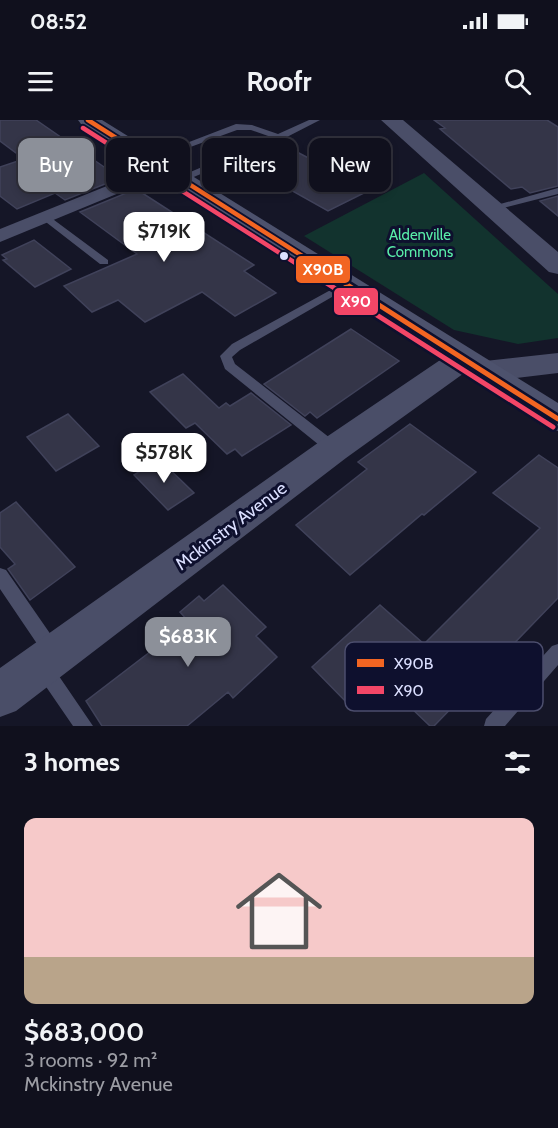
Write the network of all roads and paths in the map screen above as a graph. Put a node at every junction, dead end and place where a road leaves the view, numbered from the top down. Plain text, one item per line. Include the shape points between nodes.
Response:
1 (88, 120) edge
2 (316, 120) edge
3 (391, 120) edge
4 (280, 137) junction
5 (116, 138) edge
6 (190, 154) edge
7 (190, 162) edge
8 (190, 185) edge
9 (558, 191) edge
10 (108, 192) edge
11 (491, 208) junction
12 (46, 217) junction
13 (0, 236) edge
14 (104, 262) dead end
15 (558, 266) edge
16 (347, 284) junction
17 (558, 363) edge
18 (472, 365) junction
19 (558, 419) edge
20 (334, 449) junction
21 (0, 575) edge
22 (558, 652) edge
23 (48, 660) junction
24 (543, 669) edge
25 (0, 695) edge
26 (506, 711) edge
27 (84, 726) edge
28 (493, 726) edge

1 - 5 main road
2 - 4 lane
3 - 11 street
4 - 6 lane via 236,127
4 - 7 lane
8 - 16 main road
9 - 11 lane
10 - 12 street
11 - 15 street
12 - 13 street
12 - 14 lane
16 - 18 main road
16 - 20 lane via 226,356 229,366
17 - 18 street
18 - 19 main road
18 - 20 street, Mckinstry Avenue
20 - 23 street, Mckinstry Avenue
21 - 23 lane
22 - 24 lane
23 - 25 street, Mckinstry Avenue
23 - 27 lane
26 - 28 lane

